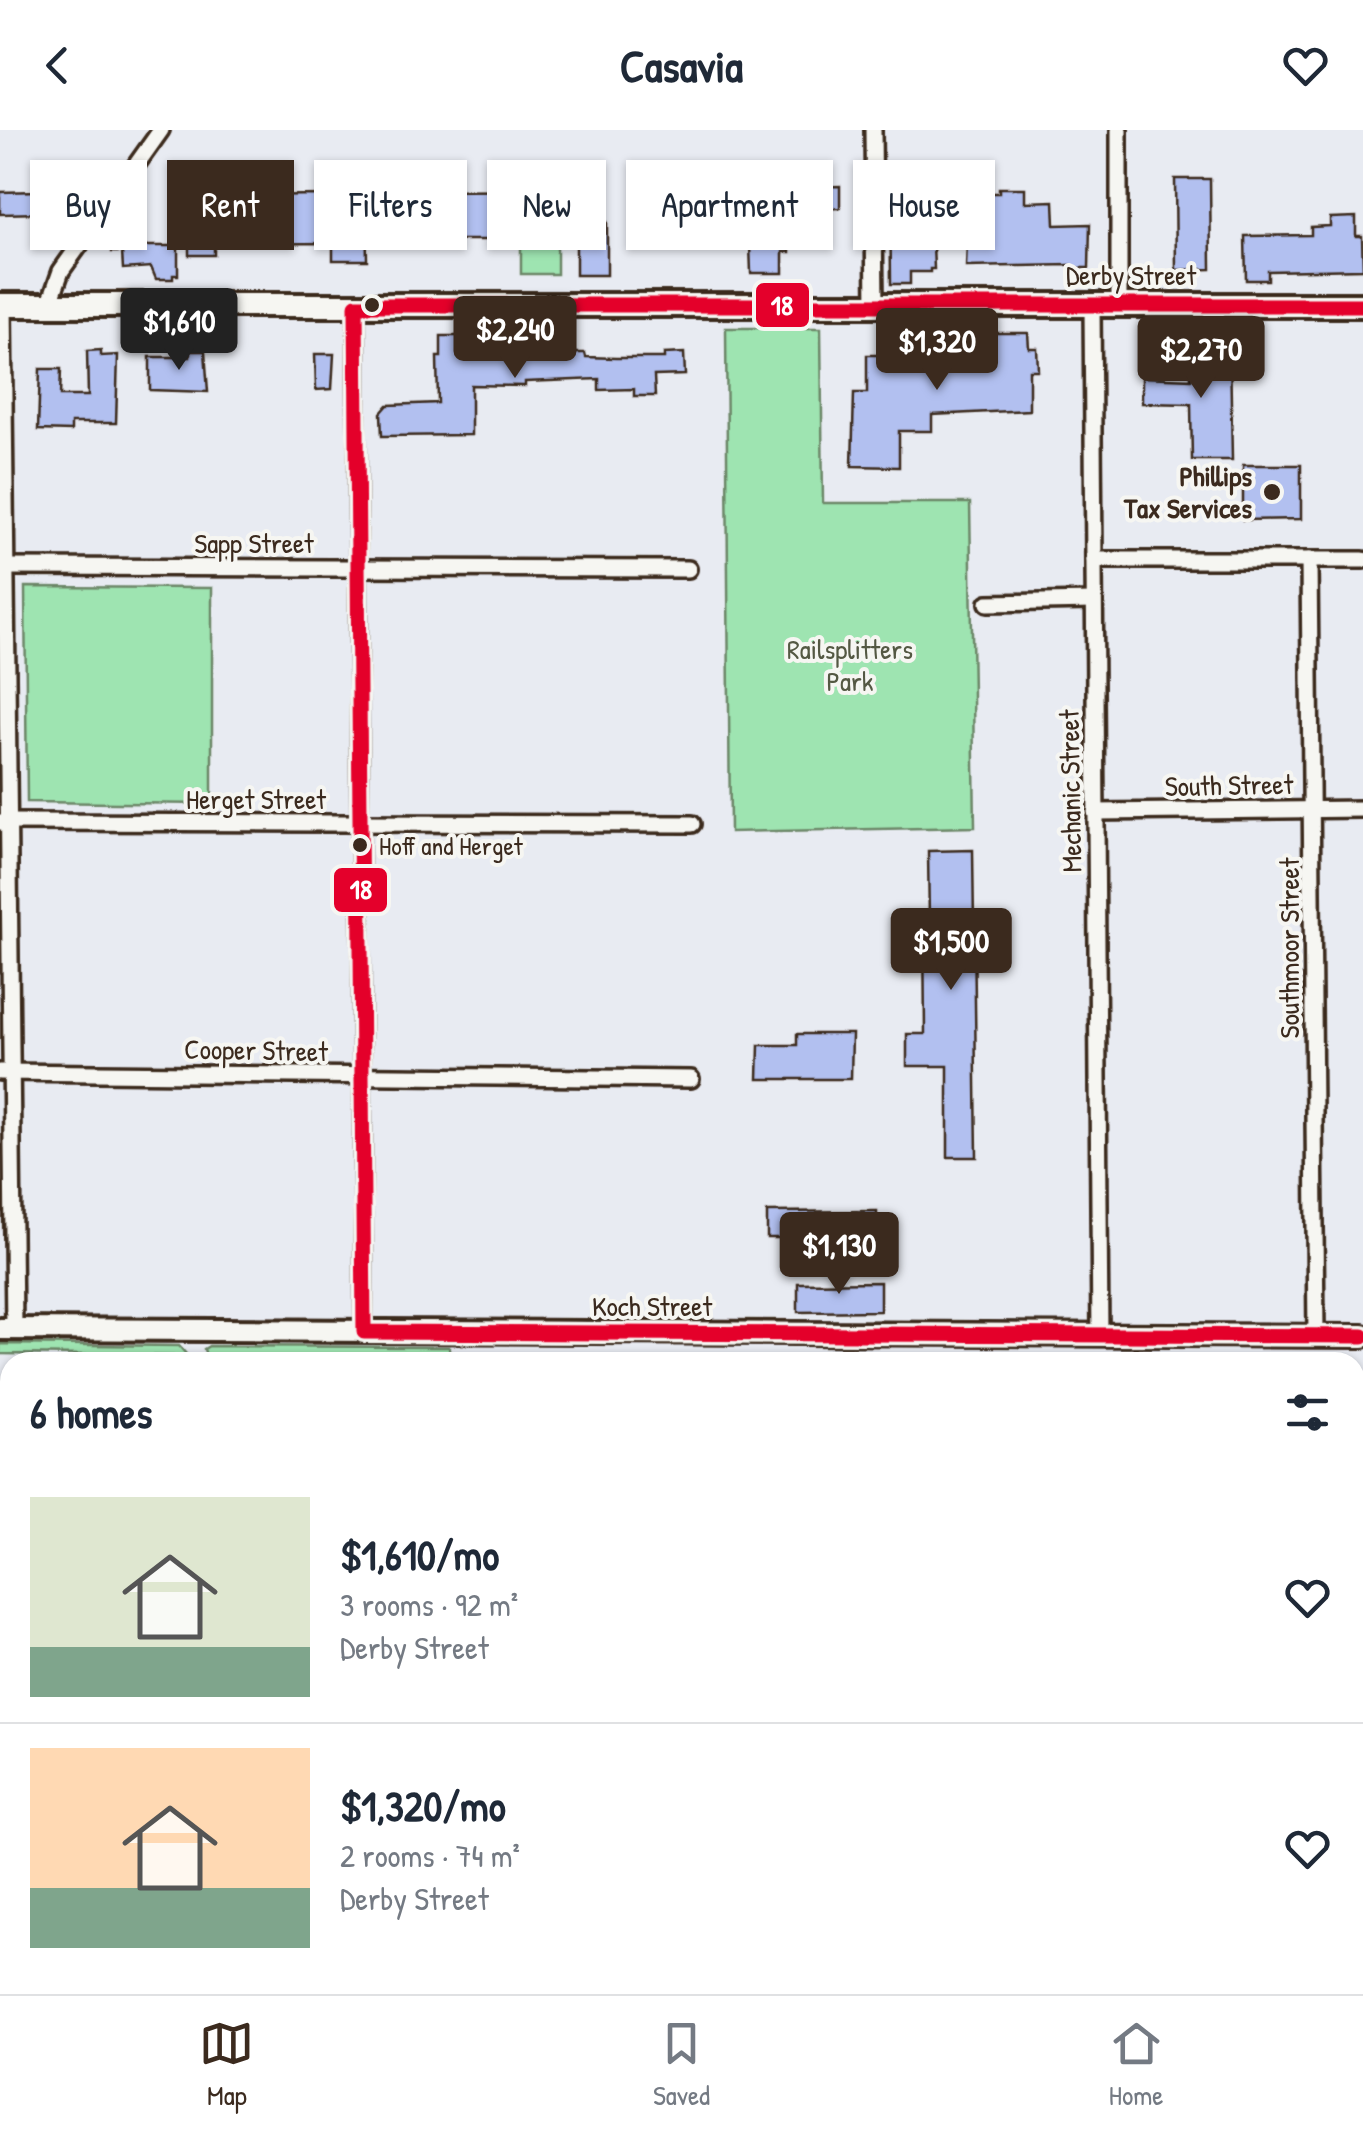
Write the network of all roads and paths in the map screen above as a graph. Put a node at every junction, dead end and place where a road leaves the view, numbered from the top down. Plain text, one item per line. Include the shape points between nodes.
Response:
1 (161, 130) edge
2 (873, 130) edge
3 (1118, 130) edge
4 (1, 305) edge
5 (49, 305) junction
6 (356, 305) junction
7 (875, 305) junction
8 (1092, 305) junction
9 (1119, 305) junction
10 (1363, 305) edge
11 (1094, 560) junction
12 (1309, 560) junction
13 (1363, 560) edge
14 (3, 567) edge
15 (359, 568) junction
16 (688, 569) dead end
17 (1092, 601) junction
18 (988, 603) dead end
19 (1312, 809) junction
20 (1363, 809) edge
21 (1096, 812) junction
22 (4, 822) edge
23 (692, 824) dead end
24 (362, 825) junction
25 (6, 1072) edge
26 (362, 1077) junction
27 (691, 1079) dead end
28 (7, 1329) edge
29 (364, 1332) junction
30 (1100, 1336) junction
31 (1316, 1336) junction
32 (1363, 1336) edge

1 - 5 street via 60,271
2 - 7 street
3 - 9 street
4 - 5 main road, Derby Street
4 - 14 street
5 - 6 main road, Derby Street
6 - 7 main road, Derby Street
6 - 15 street
7 - 8 main road, Derby Street
8 - 9 main road, Derby Street
8 - 11 street, Mechanic Street
9 - 10 main road, Derby Street
11 - 12 street
11 - 17 street, Mechanic Street
12 - 13 street
12 - 19 street, Southmoor Street
14 - 15 street, Sapp Street
14 - 22 street
15 - 16 street, Sapp Street
15 - 24 street
17 - 18 street
17 - 21 street, Mechanic Street
19 - 20 street, South Street
19 - 21 street, South Street
19 - 31 street, Southmoor Street
21 - 30 street, Mechanic Street
22 - 24 street, Herget Street
22 - 25 street
23 - 24 street, Herget Street
24 - 26 street
25 - 26 street, Cooper Street
25 - 28 street
26 - 27 street, Cooper Street
26 - 29 street
28 - 29 street, Koch Street
29 - 30 street, Koch Street
30 - 31 street, Koch Street
31 - 32 street, Koch Street

